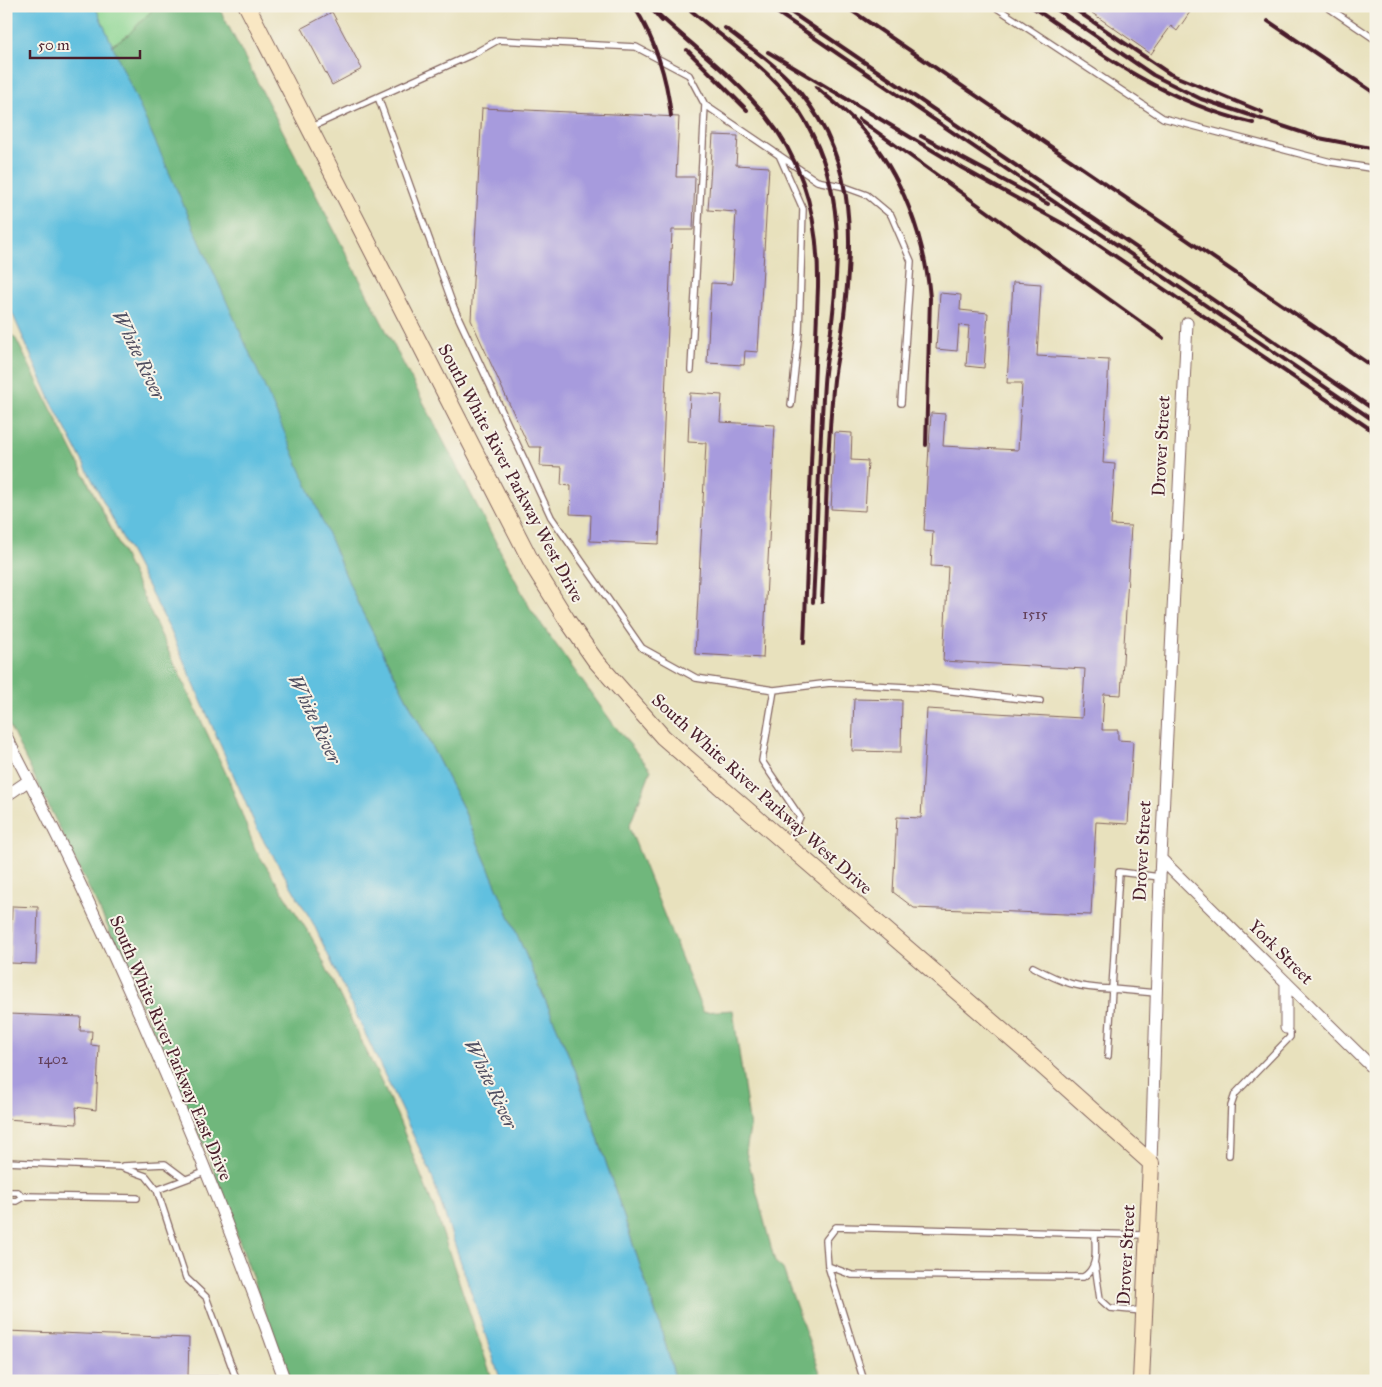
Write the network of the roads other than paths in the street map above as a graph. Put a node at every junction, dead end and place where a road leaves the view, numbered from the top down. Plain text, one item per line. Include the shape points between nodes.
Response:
1 (247, 6) edge
2 (994, 6) edge
3 (1326, 6) edge
4 (1376, 40) edge
5 (378, 97) junction
6 (705, 105) junction
7 (309, 128) junction
8 (778, 154) junction
9 (1376, 169) edge
10 (1187, 323) dead end
11 (691, 370) dead end
12 (901, 403) dead end
13 (791, 405) dead end
14 (774, 690) junction
15 (1040, 701) dead end
16 (6, 736) edge
17 (28, 781) junction
18 (6, 796) edge
19 (787, 845) junction
20 (1161, 859) junction
21 (1160, 877) junction
22 (1033, 967) dead end
23 (1286, 982) junction
24 (1112, 989) junction
25 (1156, 993) junction
26 (1286, 1028) joint
27 (1108, 1056) dead end
28 (1376, 1070) edge
29 (1229, 1155) dead end
30 (6, 1162) edge
31 (1151, 1163) junction
32 (121, 1167) junction
33 (206, 1172) junction
34 (185, 1179) junction
35 (157, 1190) junction
36 (6, 1192) edge
37 (22, 1196) junction
38 (137, 1198) dead end
39 (6, 1200) edge
40 (1095, 1234) junction
41 (1148, 1235) junction
42 (1095, 1262) junction
43 (828, 1266) junction
44 (1144, 1311) junction
45 (237, 1381) edge
46 (285, 1381) edge
47 (864, 1381) edge
48 (1141, 1381) edge

1 - 7 street, South White River Parkway West Drive
2 - 9 lane via 1163,118 1331,162
3 - 4 lane
5 - 6 lane via 498,40 636,47 689,75
5 - 7 lane
5 - 14 lane via 454,308 551,517 642,648 696,678
6 - 8 lane
6 - 11 lane
7 - 19 street, South White River Parkway West Drive via 534,567 567,620 616,686 654,727
8 - 12 lane via 817,181 867,195 891,215 911,261
8 - 13 lane via 803,209 799,332
10 - 20 street, Drover Street
14 - 15 lane via 830,683 926,688
14 - 19 lane via 762,761 800,817
16 - 17 street, South White River Parkway East Drive
17 - 18 street
17 - 33 street, South White River Parkway East Drive via 74,870
19 - 31 street, South White River Parkway West Drive
20 - 21 street, Drover Street
20 - 23 street, York Street
21 - 24 lane via 1119,872
21 - 25 street, Drover Street
22 - 24 lane via 1059,981 1083,988
23 - 26 street
23 - 28 street, York Street
24 - 25 lane
24 - 27 lane
25 - 31 street, Drover Street
26 - 29 lane via 1290,1037 1235,1094 1231,1106
30 - 32 lane
31 - 41 street, Drover Street
32 - 34 lane via 165,1164
32 - 35 lane via 146,1176
33 - 34 lane
33 - 46 street, South White River Parkway East Drive
34 - 35 lane
35 - 45 lane via 186,1278 206,1298
36 - 37 lane via 18,1192
37 - 38 lane
37 - 39 lane via 16,1201
40 - 41 lane
40 - 42 lane
40 - 43 lane via 836,1227 826,1240
41 - 44 street, Drover Street
42 - 43 lane via 1091,1272 1084,1277 852,1275
42 - 44 lane via 1100,1299 1110,1308
43 - 47 lane
44 - 48 street, Drover Street

